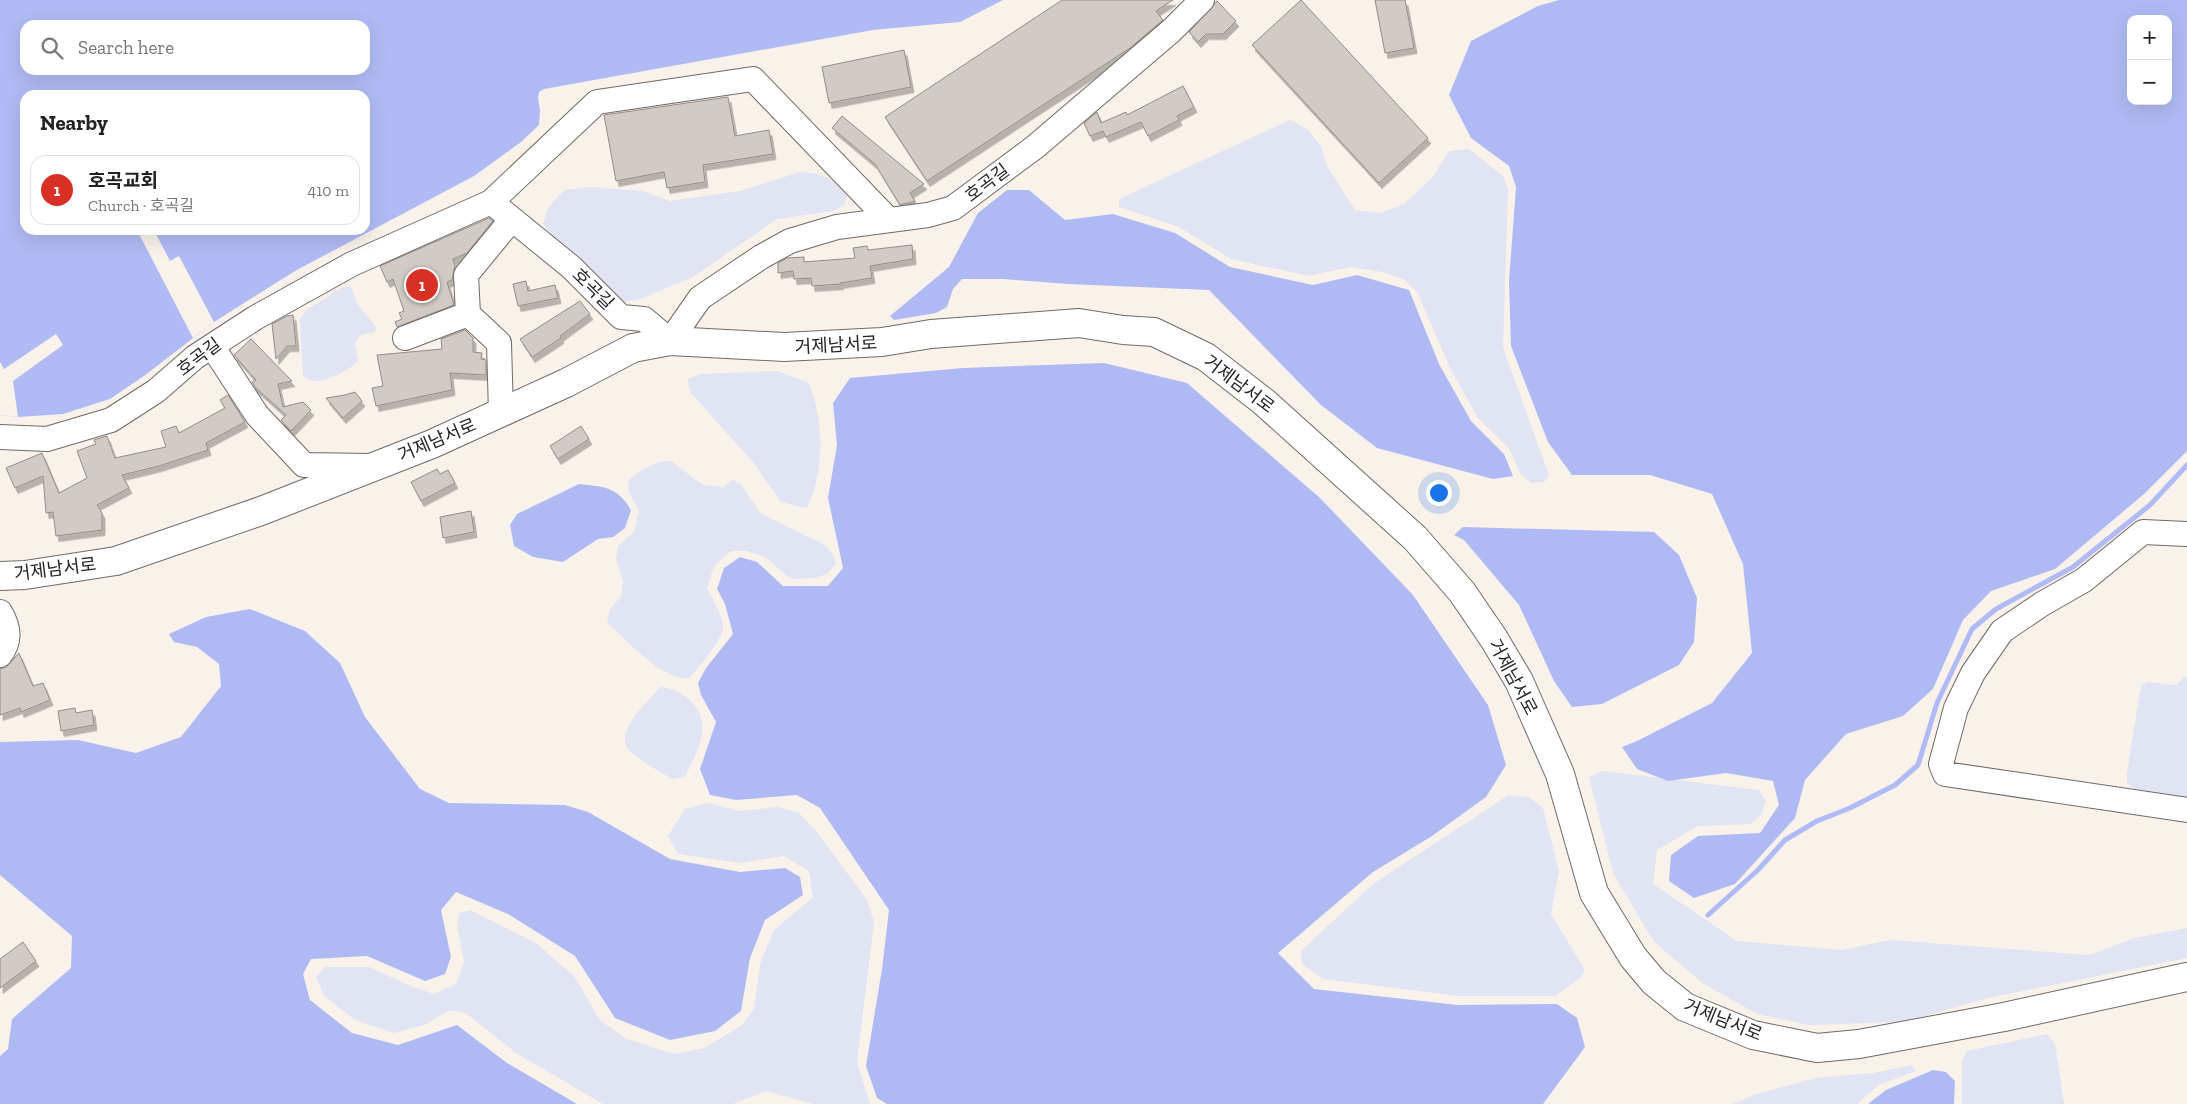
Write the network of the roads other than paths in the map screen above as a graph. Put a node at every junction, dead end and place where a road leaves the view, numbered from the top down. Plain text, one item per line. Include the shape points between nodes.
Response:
1 (1202, 0) edge
2 (490, 202) junction
3 (512, 219) junction
4 (888, 219) junction
5 (468, 314) junction
6 (405, 338) dead end
7 (670, 341) junction
8 (212, 346) junction
9 (501, 412) junction
10 (0, 437) edge
11 (375, 466) junction
12 (2187, 534) edge
13 (0, 576) edge
14 (0, 612) edge
15 (0, 655) edge
16 (2187, 810) edge
17 (2187, 977) edge

1 - 4 street, 호곡길 via 1035,147 953,208 928,215
2 - 3 street, 호곡길
2 - 4 street via 597,102 753,79
2 - 8 street, 호곡길 via 352,264
3 - 5 street via 466,275
3 - 7 street, 호곡길 via 571,267 621,317 644,319
4 - 7 street, 호곡길 via 837,227 790,241 761,257 700,298
5 - 6 street
5 - 9 street via 499,343
7 - 9 main road, 거제남서로 via 633,348
7 - 17 main road, 거제남서로 via 793,347 1078,323 1154,332 1206,357 1314,445 1415,538 1462,592 1519,681 1560,774 1594,893 1633,957 1654,982 1685,1007 1717,1021 1786,1043 1817,1048 1850,1045 2004,1017
8 - 10 street, 호곡길 via 156,391 111,420 47,440
8 - 11 street via 257,415 304,465
9 - 11 main road, 거제남서로
11 - 13 main road, 거제남서로 via 261,511 116,562
12 - 16 street via 2143,532 2084,580 2002,631 1973,673 1956,708 1941,764 1945,774
14 - 15 street via 8,629 7,646

